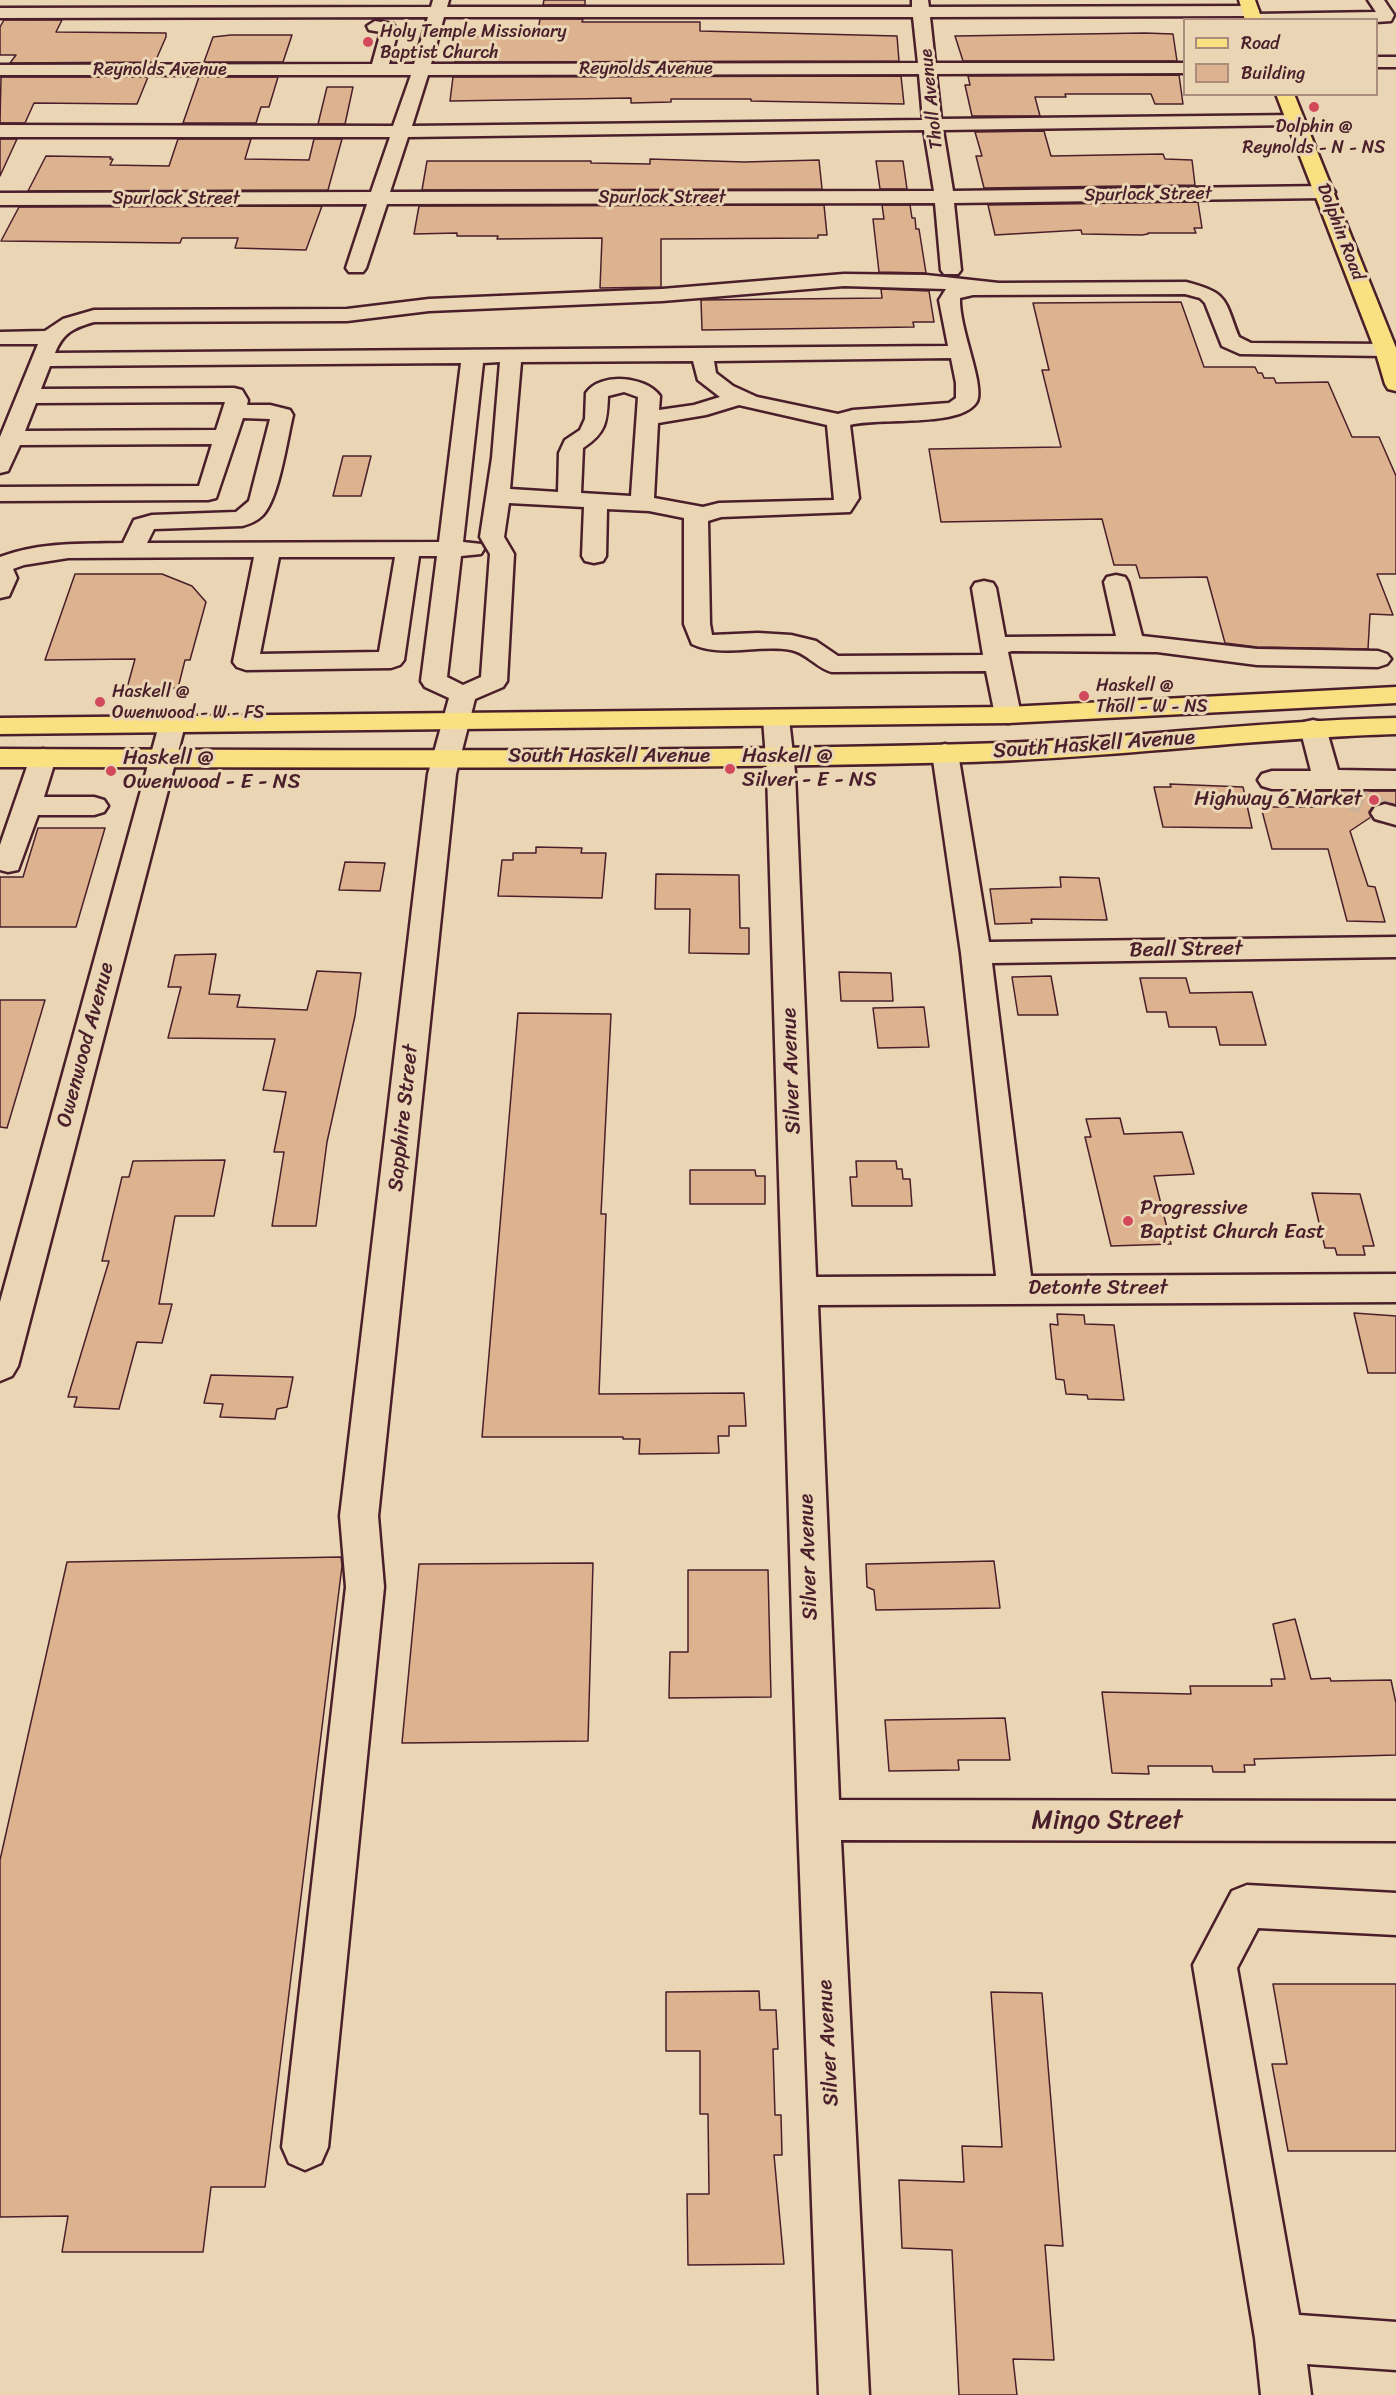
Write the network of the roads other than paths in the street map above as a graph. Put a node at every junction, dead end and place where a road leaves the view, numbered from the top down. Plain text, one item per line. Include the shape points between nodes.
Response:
1 (1376, 0) edge
2 (921, 6) edge
3 (440, 7) edge
4 (1252, 9) edge
5 (0, 13) edge
6 (1386, 18) edge
7 (375, 26) dead end
8 (1378, 62) edge
9 (1396, 62) edge
10 (1183, 68) edge
11 (929, 69) junction
12 (0, 70) edge
13 (379, 70) junction
14 (421, 70) junction
15 (1378, 73) edge
16 (1396, 73) edge
17 (1286, 96) edge
18 (1295, 120) junction
19 (933, 127) junction
20 (0, 131) edge
21 (401, 132) junction
22 (1325, 192) junction
23 (944, 197) junction
24 (0, 199) edge
25 (380, 199) junction
26 (356, 268) dead end
27 (951, 270) dead end
28 (1000, 289) junction
29 (51, 337) junction
30 (0, 338) edge
31 (1386, 350) junction
32 (960, 352) junction
33 (702, 354) junction
34 (473, 356) junction
35 (511, 356) junction
36 (42, 360) junction
37 (1395, 376) edge
38 (28, 396) junction
39 (739, 397) junction
40 (233, 411) junction
41 (648, 417) junction
42 (838, 421) junction
43 (225, 437) junction
44 (11, 438) junction
45 (0, 466) edge
46 (0, 494) edge
47 (497, 495) junction
48 (569, 499) junction
49 (596, 500) junction
50 (642, 503) junction
51 (702, 513) junction
52 (408, 549) junction
53 (450, 549) junction
54 (498, 549) junction
55 (132, 550) junction
56 (268, 550) junction
57 (68, 551) junction
58 (0, 552) edge
59 (594, 556) dead end
60 (0, 565) edge
61 (0, 570) edge
62 (1116, 582) dead end
63 (984, 588) dead end
64 (0, 591) edge
65 (1131, 644) junction
66 (997, 657) junction
67 (1378, 659) dead end
68 (1396, 695) edge
69 (460, 708) junction
70 (1008, 715) junction
71 (776, 719) junction
72 (172, 725) junction
73 (0, 726) edge
74 (1396, 726) edge
75 (1313, 728) junction
76 (1015, 752) junction
77 (945, 753) junction
78 (779, 755) junction
79 (0, 758) edge
80 (44, 758) junction
81 (163, 758) junction
82 (447, 758) junction
83 (1272, 780) dead end
84 (1396, 780) edge
85 (1347, 784) junction
86 (27, 806) junction
87 (94, 806) dead end
88 (8, 863) dead end
89 (1396, 947) edge
90 (976, 953) junction
91 (1396, 1288) edge
92 (1015, 1289) junction
93 (799, 1291) junction
94 (0, 1366) edge
95 (819, 1820) junction
96 (1396, 1821) edge
97 (1396, 1914) edge
98 (305, 2147) dead end
99 (1279, 2338) junction
100 (1396, 2346) edge
101 (844, 2395) edge
102 (1286, 2395) edge

1 - 6 street
2 - 3 street
2 - 4 street
2 - 11 street, Tholl Avenue
3 - 5 street
3 - 14 street
4 - 6 street
7 - 13 street via 390,31
8 - 9 street
10 - 11 street, Reynolds Avenue
11 - 14 street, Reynolds Avenue
11 - 19 street, Tholl Avenue
12 - 13 street, Reynolds Avenue
13 - 14 street, Reynolds Avenue
14 - 21 street
15 - 16 street
17 - 18 main road, Dolphin Road
18 - 19 street
18 - 22 main road, Dolphin Road
19 - 21 street
19 - 23 street, Tholl Avenue
20 - 21 street
21 - 25 street
22 - 23 street, Spurlock Street
22 - 31 main road, Dolphin Road
23 - 25 street, Spurlock Street
23 - 27 street, Tholl Avenue
24 - 25 street, Spurlock Street
25 - 26 street
28 - 29 street via 926,281 844,280 662,295 429,305 346,315 94,316 72,322
28 - 31 street via 1186,288 1214,300 1230,341 1248,349
28 - 32 street via 952,294 949,300
29 - 30 street
29 - 36 street
31 - 37 main road, Dolphin Road
32 - 33 street
32 - 42 street via 967,400 956,408
33 - 35 street
33 - 39 street via 706,375
34 - 35 street
34 - 36 street
34 - 53 street
35 - 47 street
36 - 38 street
38 - 40 street via 234,395 237,400
38 - 44 street
39 - 41 street via 698,411
39 - 42 street
40 - 43 street
40 - 55 street via 282,415 261,501 254,511 242,519 142,525
41 - 48 street via 649,396 642,389 610,387 597,393 596,419 570,453
41 - 50 street
42 - 51 street via 847,498 842,507
43 - 44 street
43 - 46 street via 208,493
44 - 45 street
47 - 48 street
47 - 54 street via 492,537
48 - 49 street
49 - 50 street
49 - 59 street
50 - 51 street
51 - 66 street via 696,517 697,624 701,639 710,643 775,641 803,645 818,651 832,664
52 - 53 street
52 - 56 street
52 - 56 street via 390,660 246,662
53 - 54 street
53 - 69 street via 434,681
54 - 69 street via 502,554 494,681
55 - 56 street
55 - 57 street
57 - 58 street
57 - 60 street
61 - 64 street via 5,578
62 - 65 street
63 - 66 street
65 - 66 street via 1012,643 1002,645
65 - 67 street via 1175,645 1257,657
66 - 70 street
68 - 70 main road, South Haskell Avenue
69 - 71 main road, South Haskell Avenue
69 - 72 main road, South Haskell Avenue
69 - 82 street, Sapphire Street
70 - 71 main road, South Haskell Avenue
70 - 76 main road
71 - 78 street, Silver Avenue
72 - 73 main road, South Haskell Avenue
72 - 81 street, Owenwood Avenue
74 - 75 main road, South Haskell Avenue
75 - 76 main road, South Haskell Avenue
75 - 85 street
76 - 77 main road, South Haskell Avenue
77 - 78 main road, South Haskell Avenue
77 - 90 street
78 - 82 main road, South Haskell Avenue
78 - 93 street, Silver Avenue
79 - 80 main road, South Haskell Avenue
80 - 81 main road, South Haskell Avenue
80 - 86 street
81 - 82 main road, South Haskell Avenue
81 - 94 street, Owenwood Avenue
82 - 98 street, Sapphire Street via 442,774 360,1516 365,1587
83 - 85 street
84 - 85 street
86 - 87 street
86 - 88 street
89 - 90 street, Beall Street
90 - 92 street
91 - 92 street, Detonte Street
92 - 93 street, Detonte Street
93 - 95 street, Silver Avenue
95 - 96 street, Mingo Street
95 - 101 street, Silver Avenue
97 - 99 street via 1247,1906 1215,1965
99 - 100 street
99 - 102 street

